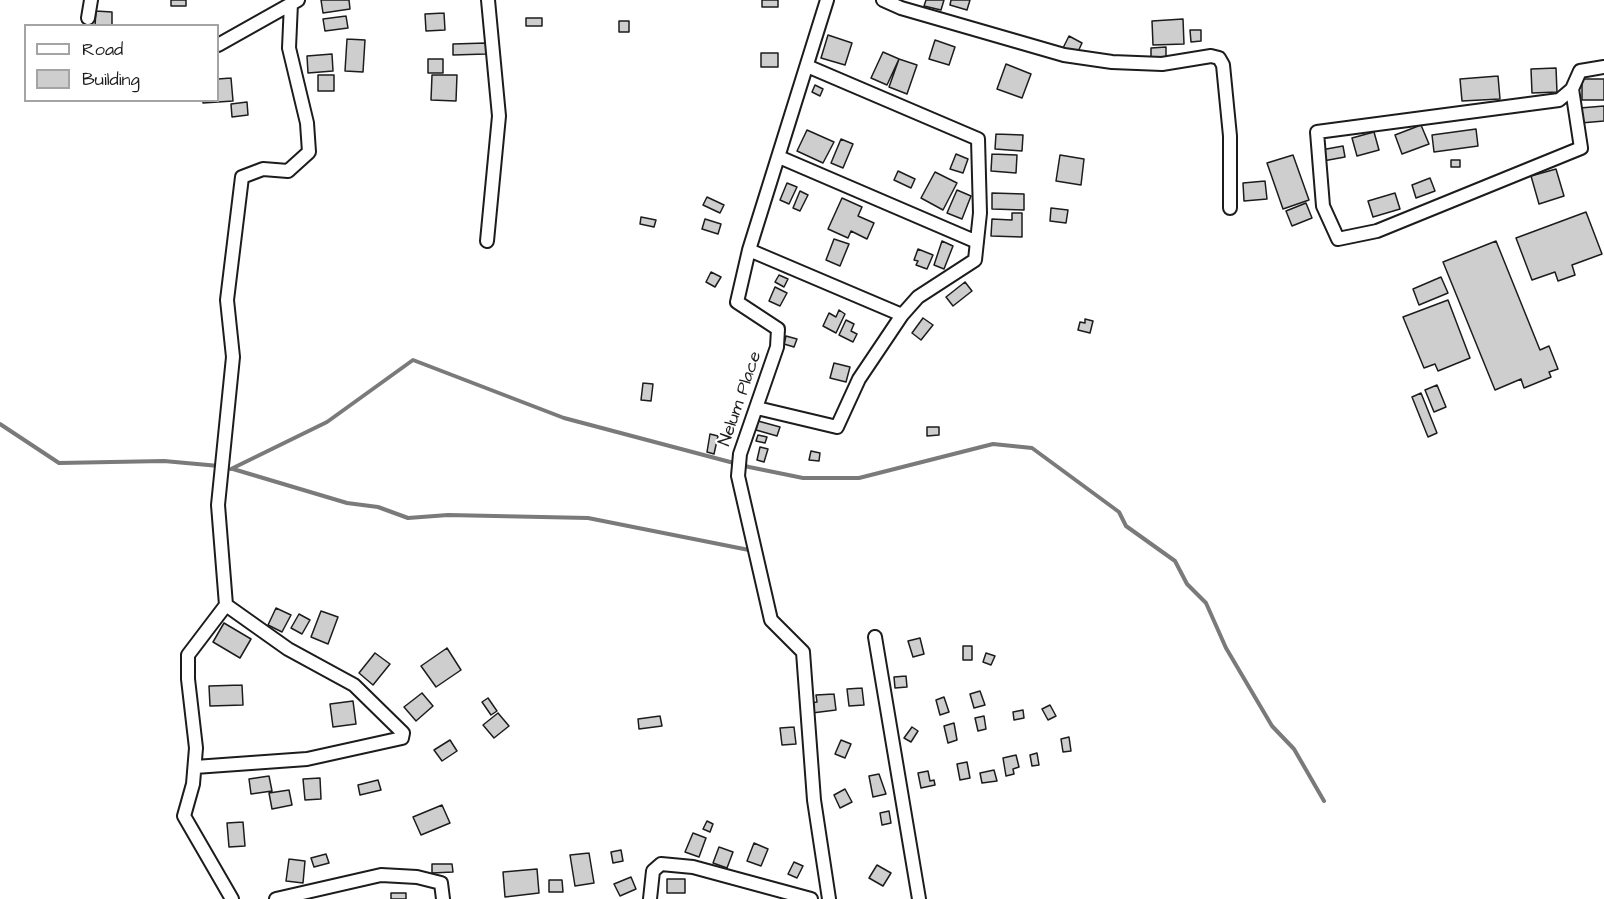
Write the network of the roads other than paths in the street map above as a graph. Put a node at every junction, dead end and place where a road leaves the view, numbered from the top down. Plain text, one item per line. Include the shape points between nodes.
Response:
1 (91, 0) edge
2 (488, 0) edge
3 (827, 0) edge
4 (883, 0) edge
5 (295, 1) edge
6 (88, 18) dead end
7 (219, 44) edge
8 (807, 66) junction
9 (1604, 67) edge
10 (1572, 89) junction
11 (779, 157) junction
12 (1230, 208) dead end
13 (487, 242) dead end
14 (977, 242) junction
15 (749, 250) junction
16 (903, 315) junction
17 (756, 408) junction
18 (226, 605) junction
19 (875, 637) dead end
20 (195, 767) junction
21 (232, 899) edge
22 (276, 899) edge
23 (443, 899) edge
24 (650, 899) edge
25 (812, 899) edge
26 (829, 899) edge
27 (919, 899) edge

1 - 6 street
2 - 13 street via 499,116
3 - 8 street, Nelum Place
4 - 12 street via 1064,55 1162,64 1219,58 1230,136
5 - 7 street
5 - 18 street via 289,48 307,123 309,152 288,171 263,169 242,177 227,300 233,357 218,505
8 - 11 street, Nelum Place
8 - 14 street via 978,139
9 - 10 street via 1580,71
10 - 10 street via 1559,100 1317,132 1323,206 1338,239 1377,231 1581,148
11 - 14 street
11 - 15 street, Nelum Place
14 - 16 street via 975,260 918,297
15 - 16 street
15 - 17 street, Nelum Place via 737,302 778,329 777,348
16 - 17 street via 859,380 837,427
17 - 26 street, Nelum Place via 740,454 738,476 771,620 803,652 814,800
18 - 20 street via 188,655
18 - 20 street via 288,649 354,685 403,733 402,738 307,759
19 - 27 street
20 - 21 street via 184,816
22 - 23 street via 381,874 441,884
24 - 25 street via 653,871 661,864 693,867

